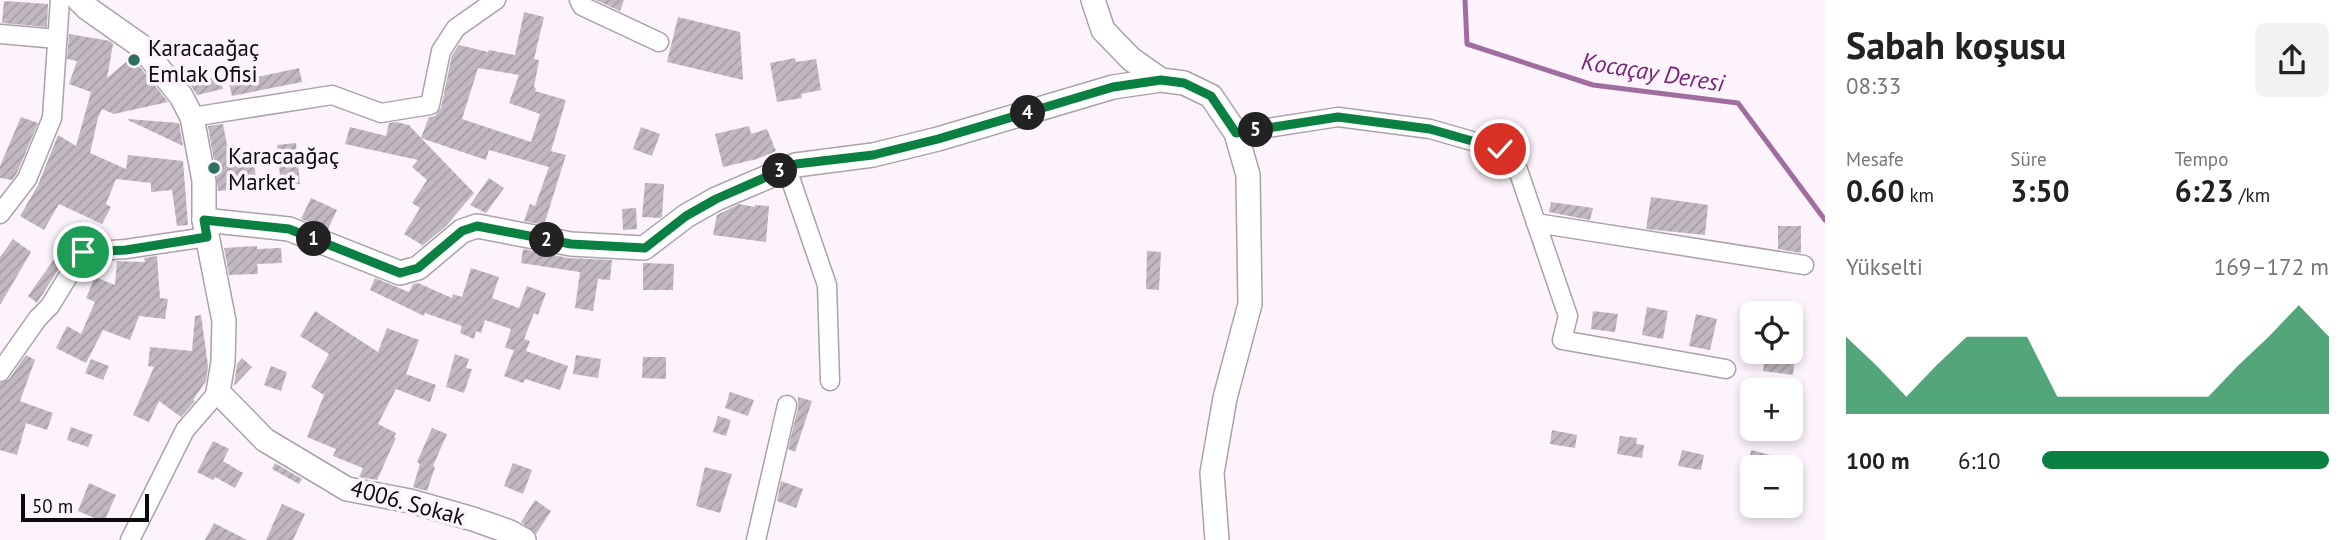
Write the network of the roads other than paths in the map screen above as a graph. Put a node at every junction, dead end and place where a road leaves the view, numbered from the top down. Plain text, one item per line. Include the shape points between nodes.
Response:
1 (60, 0) edge
2 (79, 0) edge
3 (496, 0) edge
4 (579, 0) edge
5 (1093, 0) edge
6 (0, 34) edge
7 (57, 39) junction
8 (659, 42) dead end
9 (1161, 80) junction
10 (192, 117) junction
11 (1236, 133) junction
12 (787, 169) junction
13 (0, 214) edge
14 (1536, 223) junction
15 (205, 228) junction
16 (1804, 265) dead end
17 (1726, 369) dead end
18 (0, 372) edge
19 (830, 381) dead end
20 (218, 392) junction
21 (787, 405) dead end
22 (513, 537) edge
23 (130, 540) edge
24 (756, 540) edge
25 (1217, 540) edge

1 - 7 street
2 - 10 street via 141,46
3 - 10 street via 456,28 441,51 430,105 381,113 332,95
4 - 8 street via 582,6
5 - 9 street via 1103,30 1131,59
6 - 7 street
7 - 13 street via 52,118 27,179
9 - 11 street via 1184,83 1211,96
9 - 12 street via 1113,87 873,155
10 - 15 street via 204,181
11 - 14 street via 1338,117 1430,129 1500,149 1518,170
11 - 25 street via 1248,175 1250,304 1225,398 1212,473
12 - 15 street via 716,199 645,248 571,244 477,226 462,231 418,268 400,273 289,229
12 - 19 street via 827,285
14 - 16 street
14 - 17 street via 1568,316 1562,340
15 - 18 street via 126,250 83,252 50,306
15 - 20 street via 224,321
20 - 22 street, 4006. Sokak via 265,440 347,489 473,519
20 - 23 street via 185,430
21 - 24 street

